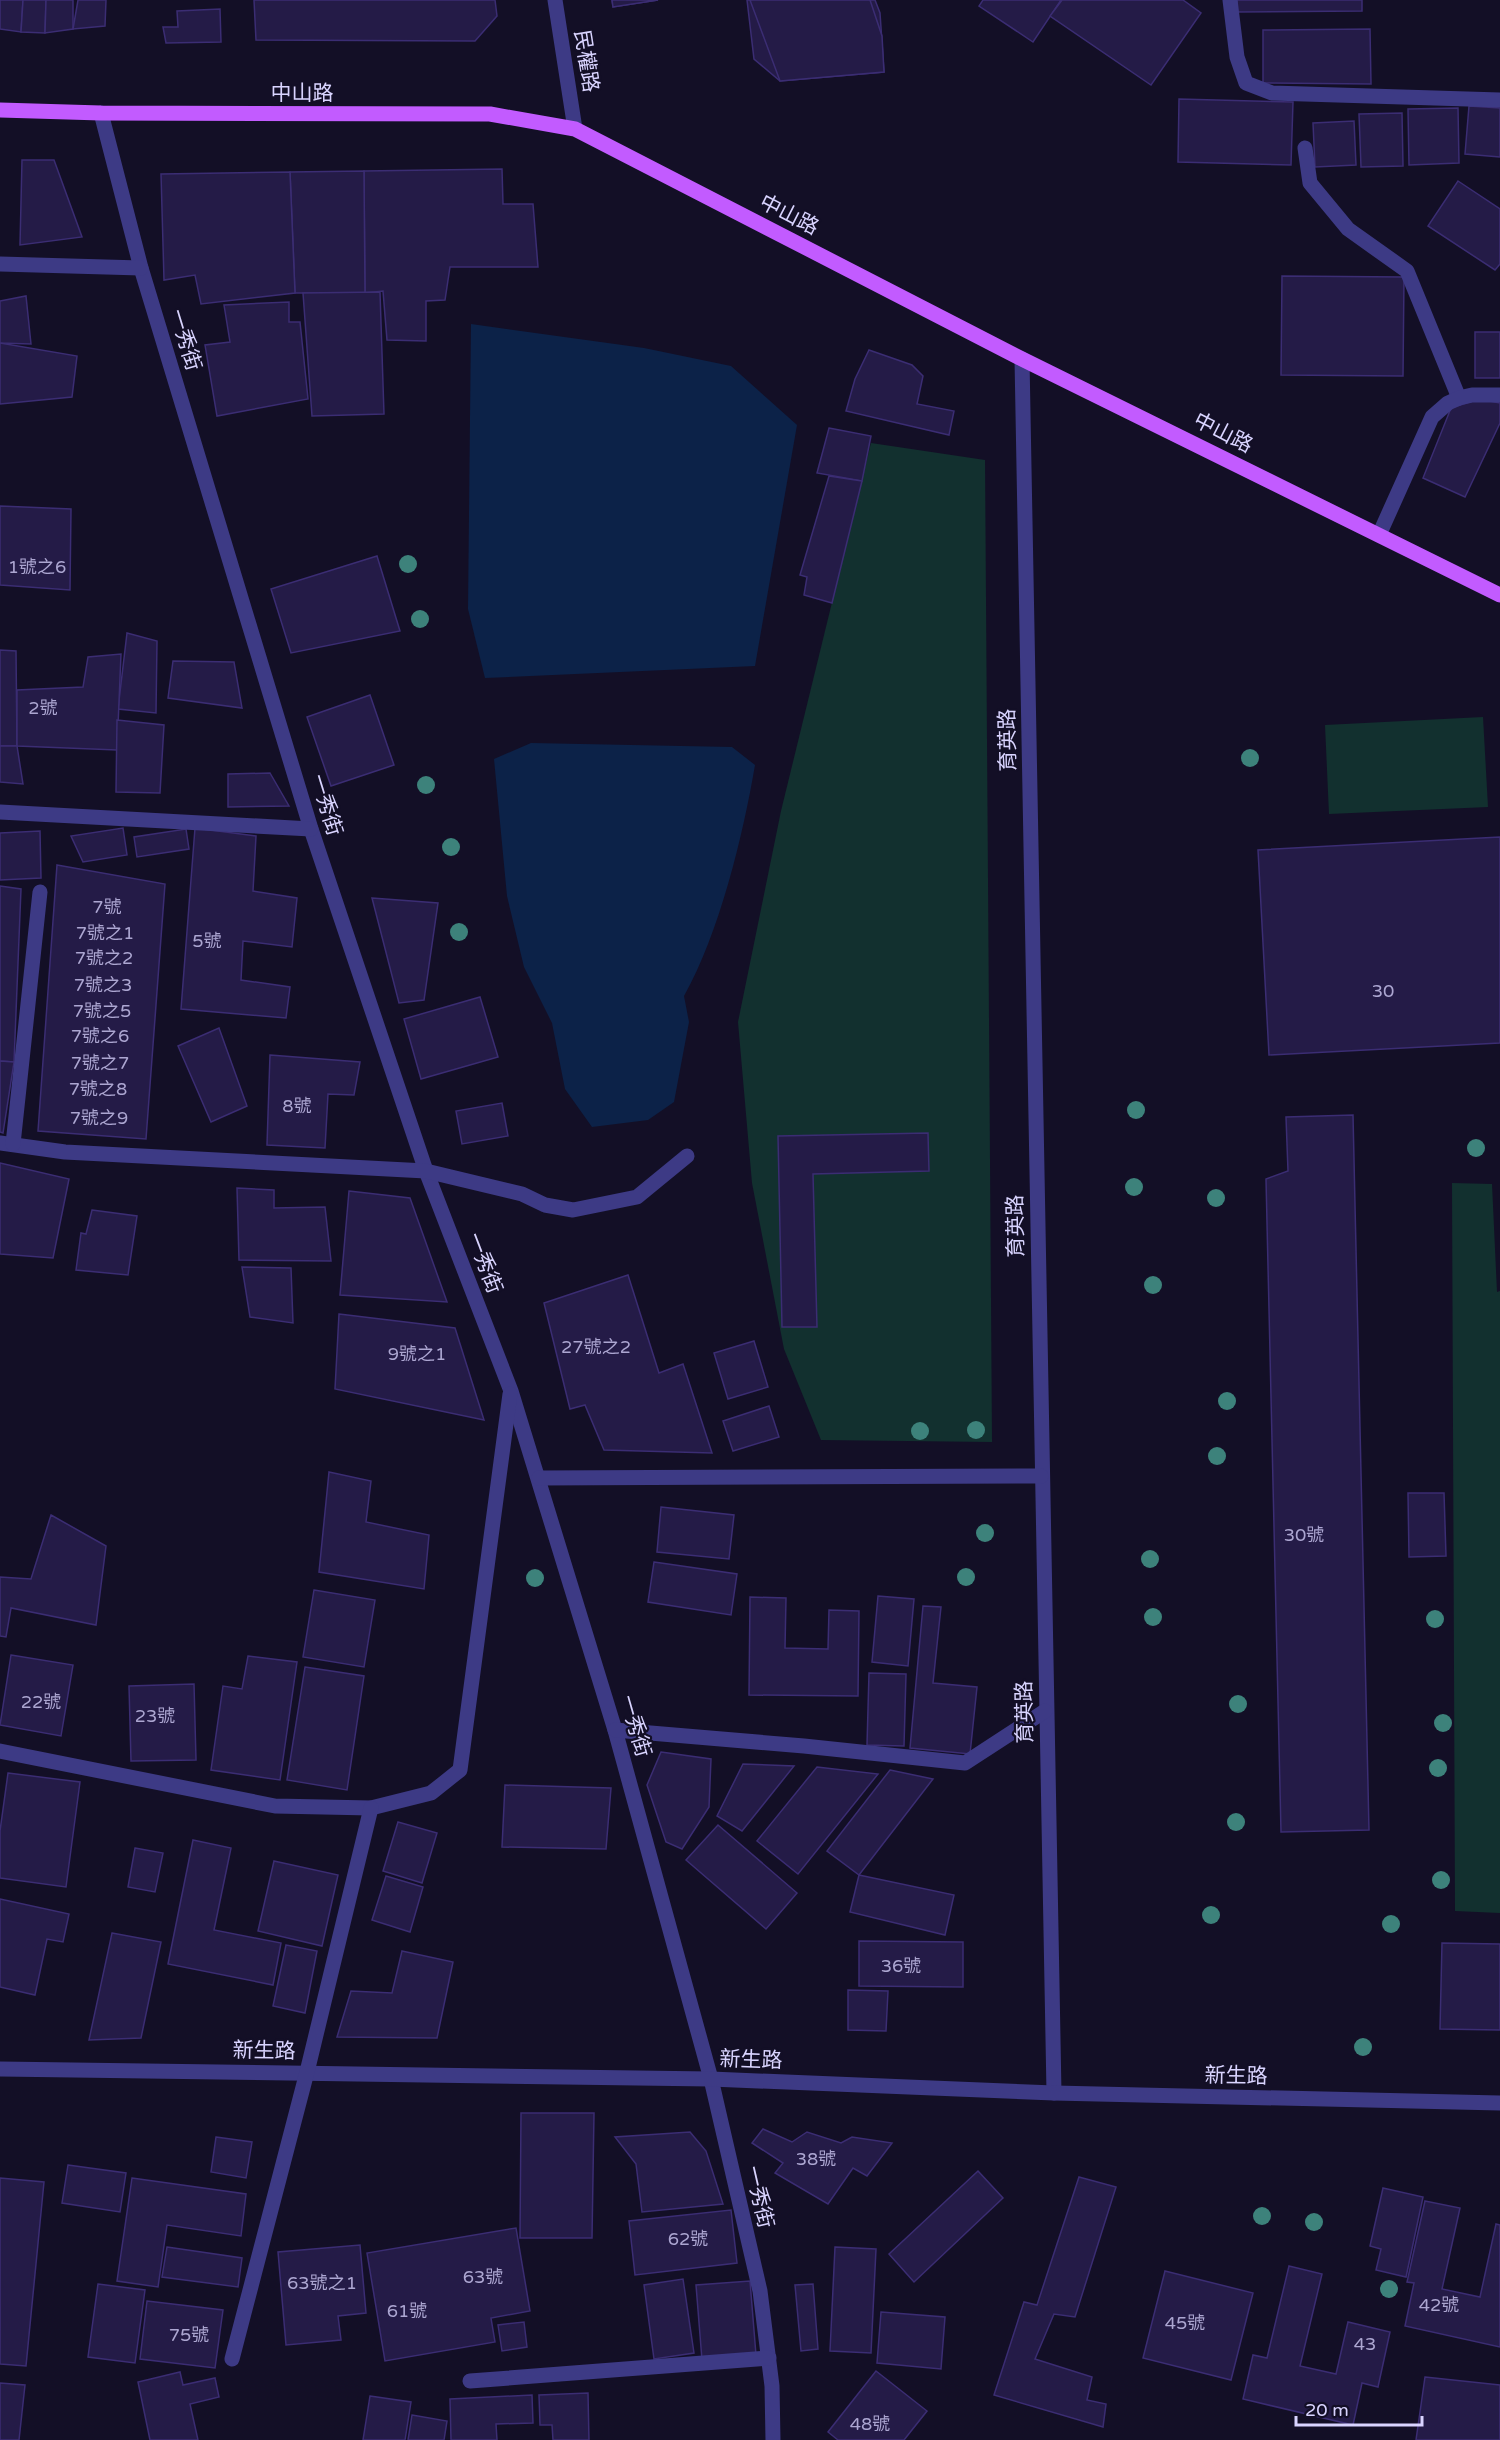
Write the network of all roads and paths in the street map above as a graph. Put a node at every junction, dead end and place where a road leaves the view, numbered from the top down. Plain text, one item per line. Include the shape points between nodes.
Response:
1 (555, 0) edge
2 (1230, 0) edge
3 (1500, 100) edge
4 (0, 110) edge
5 (101, 113) junction
6 (575, 129) junction
7 (1305, 147) dead end
8 (0, 264) edge
9 (141, 268) junction
10 (1022, 359) junction
11 (1500, 395) edge
12 (1459, 398) junction
13 (1379, 535) junction
14 (1500, 596) edge
15 (0, 813) edge
16 (311, 829) junction
17 (40, 892) dead end
18 (7, 1143) edge
19 (687, 1156) dead end
20 (426, 1171) junction
21 (511, 1391) junction
22 (1041, 1476) junction
23 (539, 1478) junction
24 (1045, 1711) junction
25 (615, 1730) junction
26 (0, 1751) edge
27 (371, 1808) junction
28 (0, 2068) edge
29 (307, 2072) junction
30 (711, 2079) junction
31 (1054, 2093) junction
32 (1500, 2103) edge
33 (769, 2358) junction
34 (232, 2359) dead end
35 (470, 2381) dead end
36 (773, 2440) edge

1 - 6 street, 民權路
2 - 3 street via 1237,57 1246,83 1272,93
4 - 5 main road, 中山路
5 - 6 main road, 中山路 via 490,114
5 - 9 street, 一秀街
6 - 10 main road, 中山路
7 - 12 street via 1310,183 1325,202 1348,229 1407,271
8 - 9 street
9 - 16 street, 一秀街
10 - 13 main road, 中山路
10 - 22 street, 育英路
11 - 12 street via 1472,394
12 - 13 street via 1432,417
13 - 14 main road, 中山路
15 - 16 street
16 - 20 street, 一秀街
17 - 18 street
18 - 20 street via 65,1152
19 - 20 street via 637,1197 573,1210
20 - 21 street, 一秀街
21 - 23 street, 一秀街
21 - 27 street via 459,1770 431,1793
22 - 23 street
22 - 24 street, 育英路
23 - 25 street, 一秀街
24 - 25 street via 965,1763
24 - 31 street, 育英路
25 - 30 street, 一秀街
26 - 27 street via 275,1806
27 - 29 street
28 - 29 street, 新生路
29 - 30 street, 新生路
29 - 34 street
30 - 31 street, 新生路
30 - 33 street, 一秀街 via 760,2291
31 - 32 street, 新生路
33 - 35 street
33 - 36 street, 一秀街

